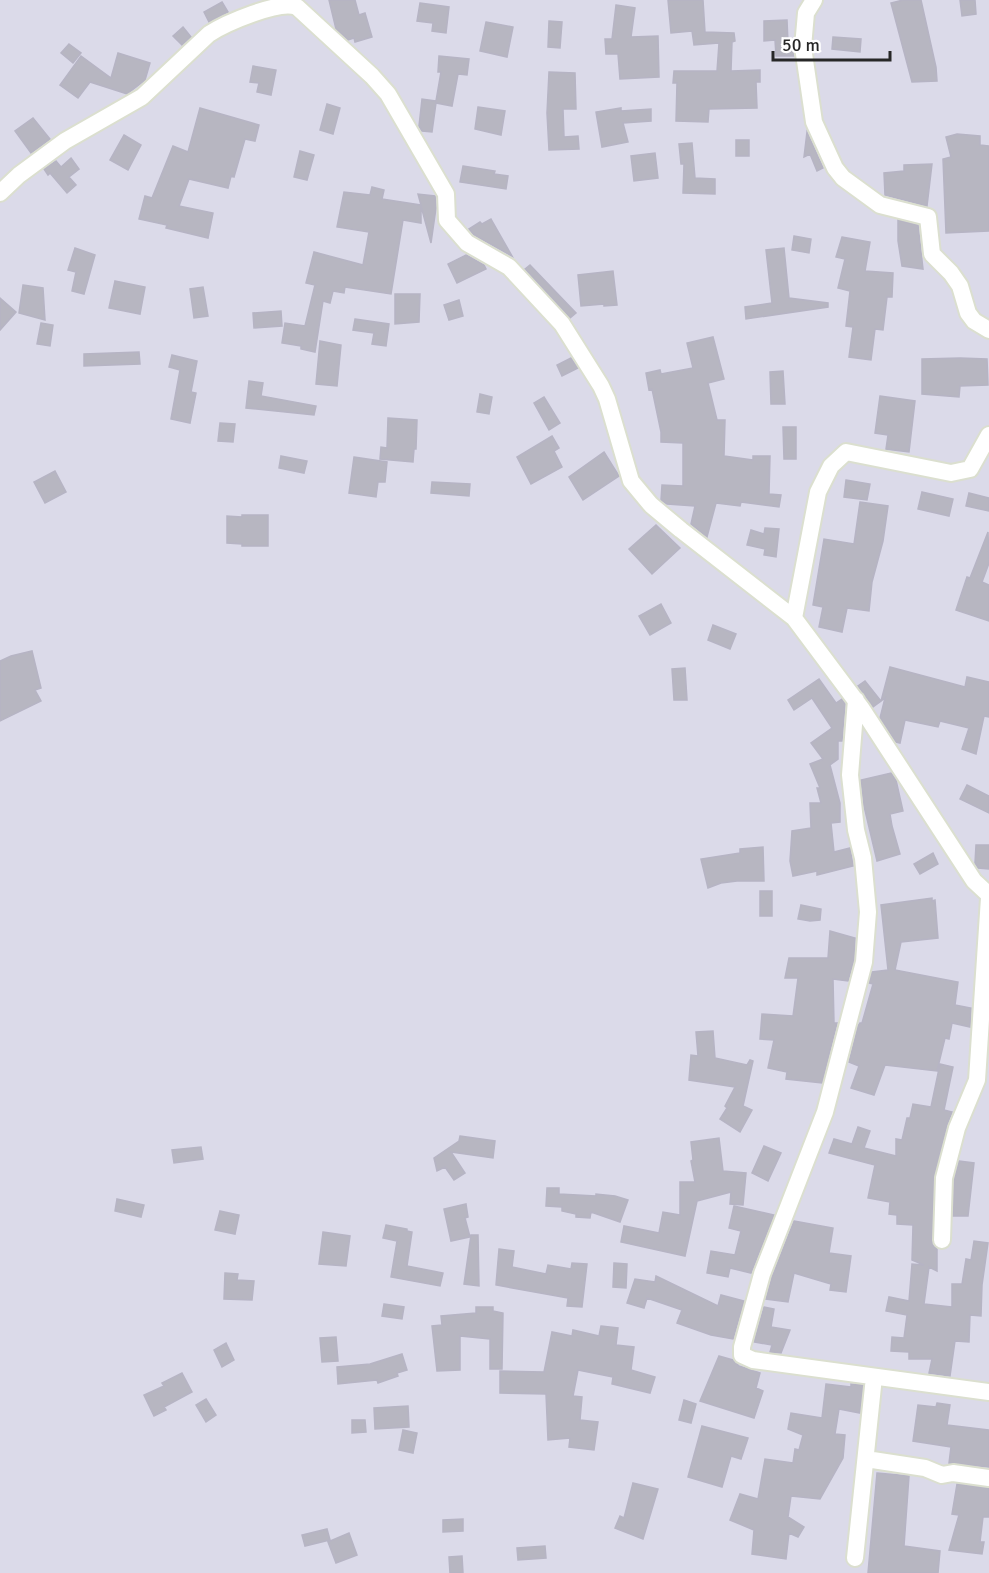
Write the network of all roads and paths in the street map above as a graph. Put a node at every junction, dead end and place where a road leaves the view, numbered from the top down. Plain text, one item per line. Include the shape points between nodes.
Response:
1 (814, 0) edge
2 (0, 193) edge
3 (989, 330) edge
4 (989, 435) edge
5 (794, 618) junction
6 (856, 700) junction
7 (989, 897) edge
8 (942, 1240) dead end
9 (874, 1377) junction
10 (989, 1392) edge
11 (867, 1459) junction
12 (989, 1478) edge
13 (855, 1558) dead end

1 - 3 street via 806,13 803,47 814,122 836,168 843,178 880,205 928,217 932,254 960,286 974,321
2 - 5 street via 65,141 142,97 209,34 273,6 292,4 388,94 446,194 447,220 466,243 509,267 562,324 607,399 631,481 651,505
4 - 5 street via 970,469 951,473 846,452 831,466 818,492
5 - 6 street
6 - 7 street via 974,881
6 - 9 street via 850,775 868,912 864,962 825,1112 762,1274 742,1355 753,1360
7 - 8 street via 977,1080 957,1128 944,1178
9 - 10 street
9 - 11 street
11 - 12 street via 925,1468 942,1475
11 - 13 street

